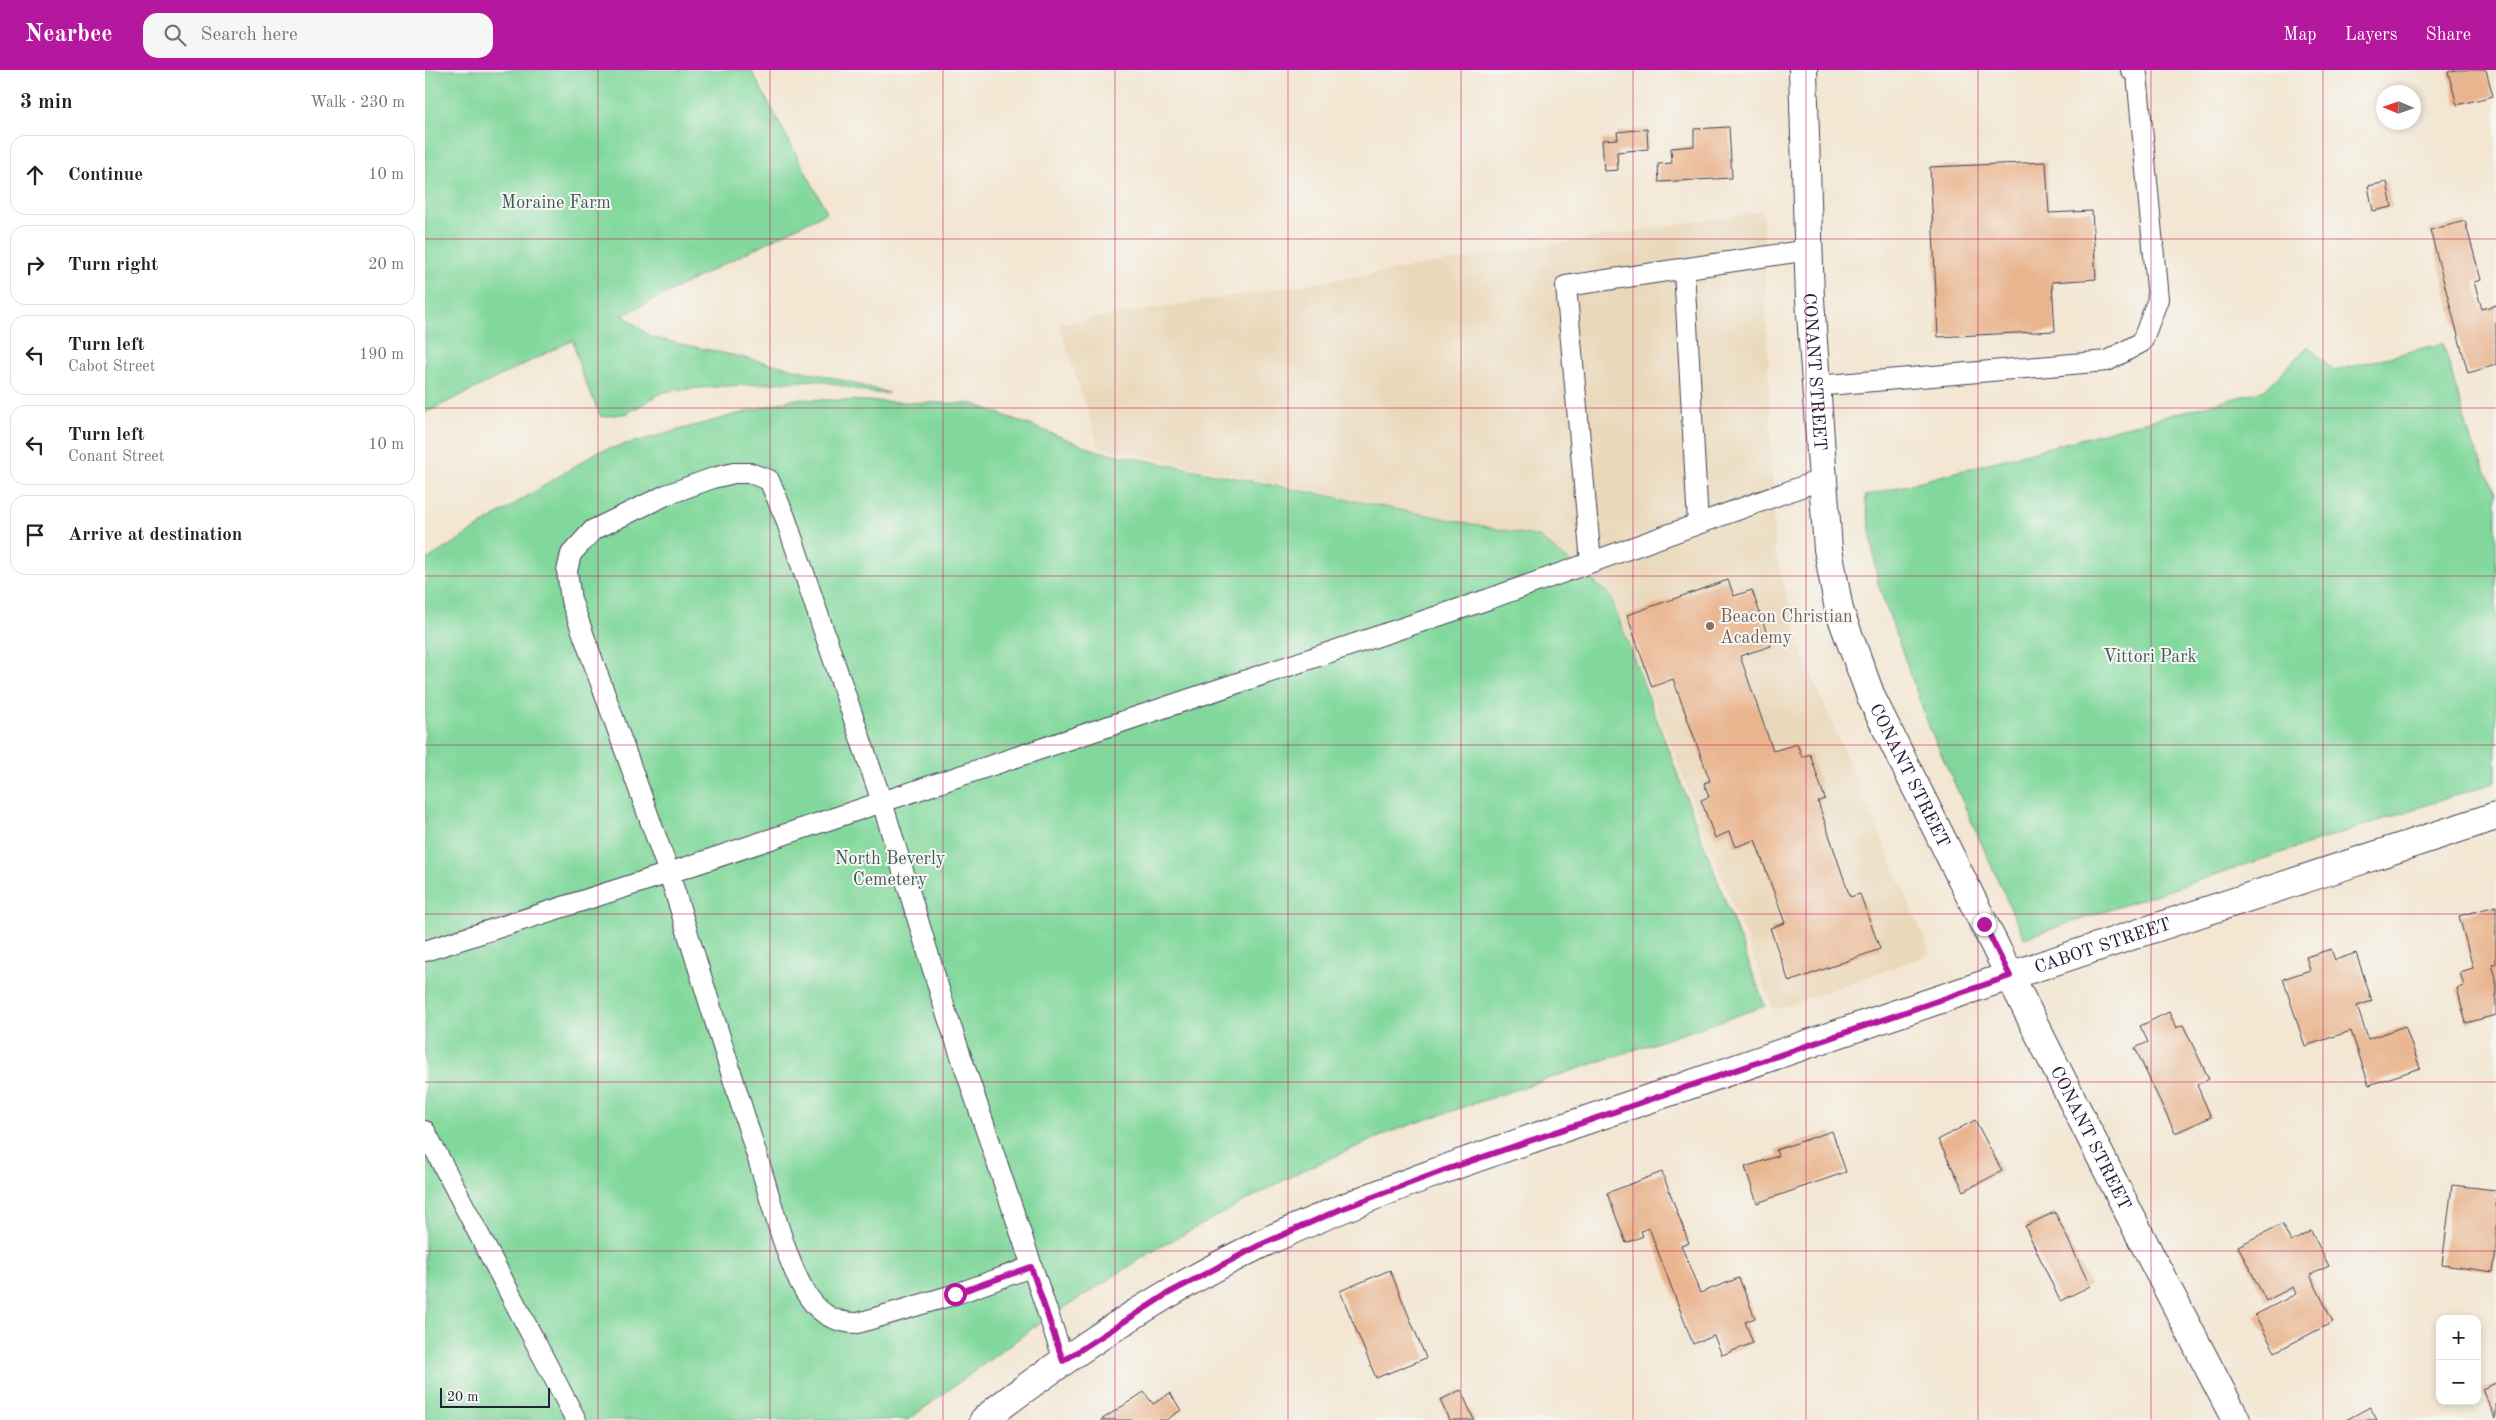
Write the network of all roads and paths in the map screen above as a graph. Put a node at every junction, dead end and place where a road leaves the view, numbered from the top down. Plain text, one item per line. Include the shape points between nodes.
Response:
1 (1803, 70) edge
2 (2131, 70) edge
3 (1809, 250) junction
4 (1684, 269) junction
5 (1816, 386) junction
6 (1823, 479) junction
7 (1698, 524) junction
8 (1591, 562) junction
9 (883, 802) junction
10 (2496, 816) edge
11 (669, 873) junction
12 (425, 951) edge
13 (2010, 976) junction
14 (425, 1131) edge
15 (1031, 1267) junction
16 (1063, 1361) junction
17 (576, 1420) edge
18 (984, 1420) edge
19 (2236, 1420) edge

1 - 3 main road, CONANT STREET
2 - 5 lane via 2137,74 2158,299 2142,342 2107,361
3 - 4 lane
3 - 5 main road, CONANT STREET
4 - 7 lane
4 - 8 lane via 1566,286
5 - 6 main road, CONANT STREET
6 - 7 lane
6 - 13 main road, CONANT STREET via 1828,549 1839,610 1869,690
7 - 8 lane
8 - 9 lane
9 - 11 lane
9 - 11 lane via 785,517 769,480 750,473 713,478 666,495 593,530 571,554 567,571 571,600
9 - 15 lane via 945,1009
10 - 13 main road, CABOT STREET
11 - 12 lane
11 - 15 lane via 774,1210 795,1273 809,1299 824,1315 841,1323 858,1324
13 - 16 main road, CABOT STREET via 1453,1166 1341,1209 1258,1246 1167,1294
13 - 19 main road, CONANT STREET
14 - 17 lane
15 - 16 lane
16 - 18 main road, CABOT STREET

